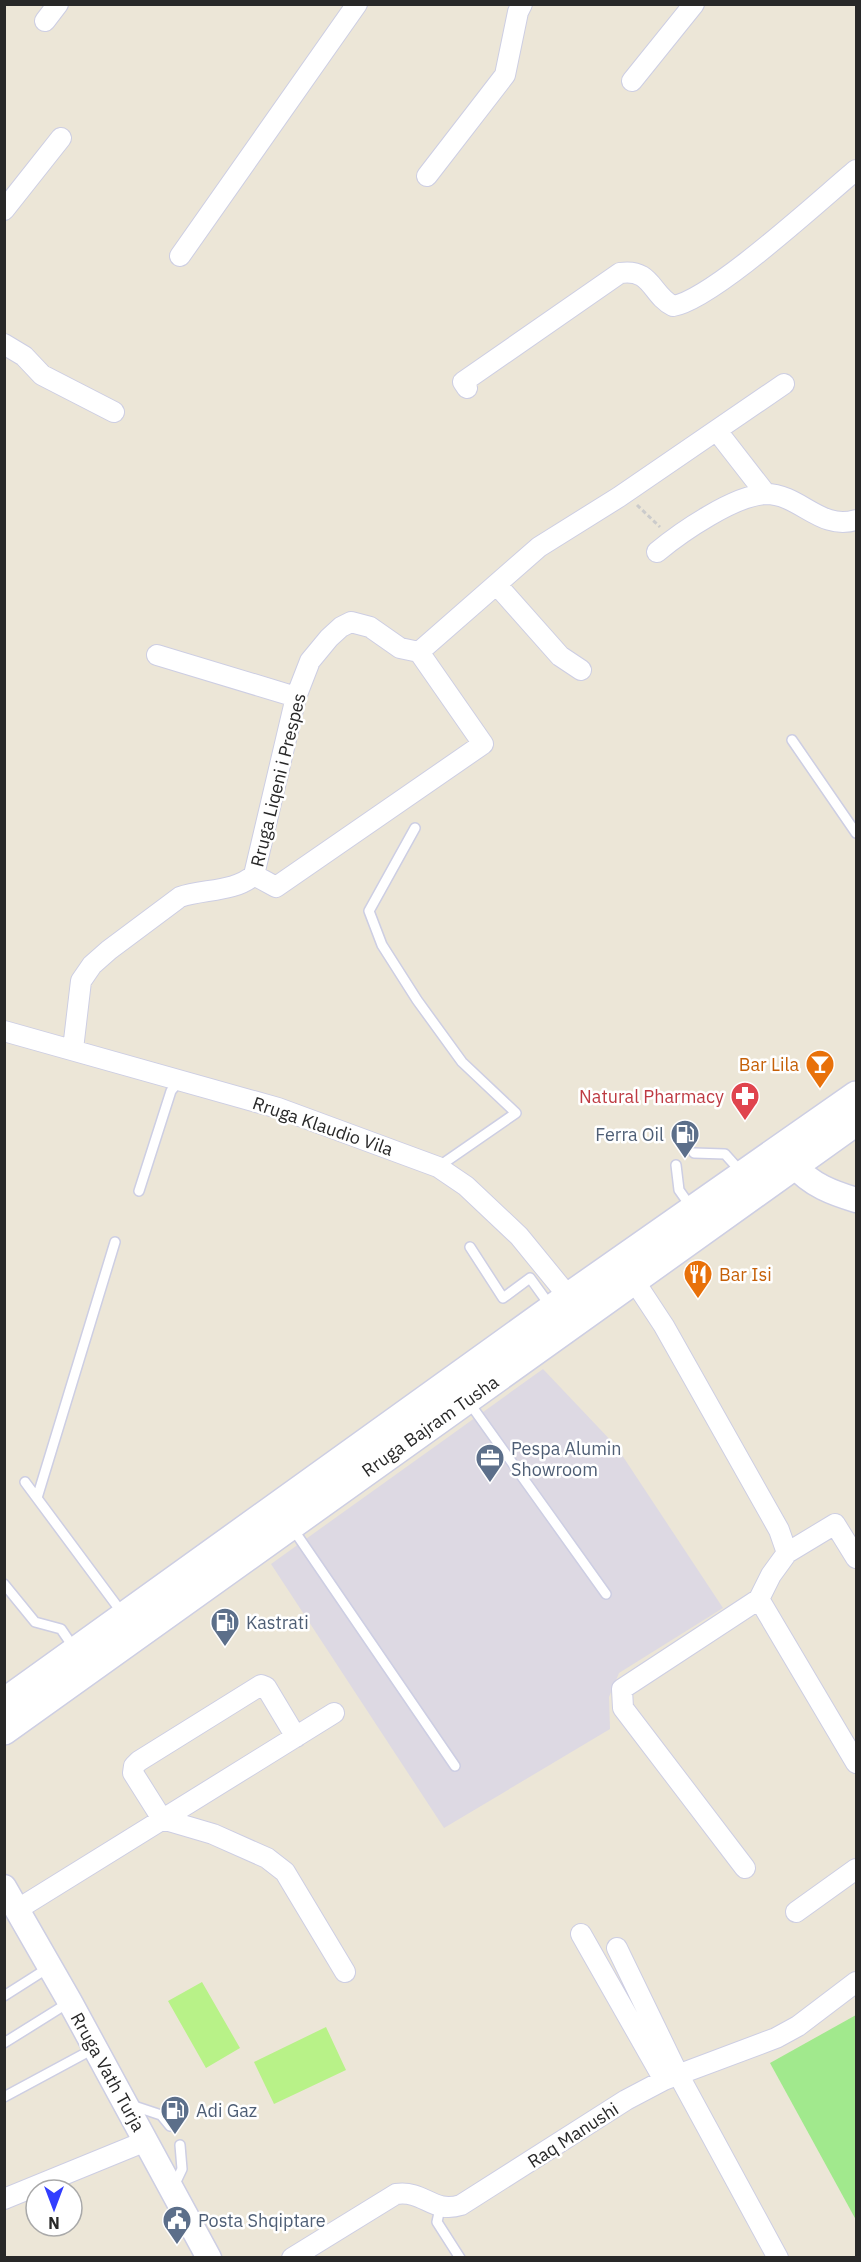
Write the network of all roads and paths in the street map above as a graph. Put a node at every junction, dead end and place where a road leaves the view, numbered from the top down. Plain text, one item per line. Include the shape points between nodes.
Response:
1 (58, 4) edge
2 (357, 4) edge
3 (522, 4) edge
4 (694, 4) edge
5 (45, 21) dead end
6 (632, 81) dead end
7 (61, 138) dead end
8 (856, 170) edge
9 (427, 176) dead end
10 (4, 210) edge
11 (180, 256) dead end
12 (4, 344) edge
13 (784, 384) dead end
14 (467, 388) dead end
15 (114, 412) dead end
16 (717, 431) junction
17 (766, 494) junction
18 (619, 496) junction
19 (856, 520) edge
20 (664, 546) joint
21 (497, 585) junction
22 (419, 652) junction
23 (157, 655) dead end
24 (581, 670) dead end
25 (296, 697) junction
26 (792, 740) dead end
27 (416, 828) dead end
28 (856, 833) edge
29 (254, 875) junction
30 (4, 1031) edge
31 (73, 1049) junction
32 (180, 1080) junction
33 (856, 1095) edge
34 (856, 1122) edge
35 (694, 1153) dead end
36 (676, 1165) dead end
37 (795, 1166) junction
38 (438, 1167) junction
39 (743, 1174) junction
40 (139, 1191) dead end
41 (856, 1200) edge
42 (693, 1210) junction
43 (115, 1242) dead end
44 (470, 1247) dead end
45 (635, 1282) junction
46 (569, 1307) junction
47 (467, 1399) junction
48 (26, 1482) dead end
49 (37, 1498) junction
50 (290, 1524) junction
51 (787, 1554) junction
52 (856, 1558) edge
53 (4, 1584) edge
54 (606, 1594) dead end
55 (759, 1599) junction
56 (125, 1616) junction
57 (76, 1650) junction
58 (4, 1702) edge
59 (334, 1713) dead end
60 (4, 1731) edge
61 (296, 1737) junction
62 (856, 1763) edge
63 (455, 1767) dead end
64 (162, 1819) junction
65 (745, 1868) dead end
66 (856, 1869) edge
67 (4, 1887) edge
68 (18, 1909) junction
69 (796, 1912) dead end
70 (581, 1934) dead end
71 (617, 1948) dead end
72 (50, 1966) junction
73 (345, 1972) dead end
74 (856, 1982) edge
75 (4, 1996) edge
76 (70, 2002) junction
77 (4, 2043) edge
78 (94, 2048) junction
79 (671, 2077) junction
80 (4, 2097) edge
81 (126, 2104) junction
82 (170, 2126) dead end
83 (146, 2141) junction
84 (180, 2145) dead end
85 (172, 2189) junction
86 (4, 2199) edge
87 (440, 2208) junction
88 (209, 2258) edge
89 (292, 2258) edge
90 (460, 2258) edge
91 (778, 2258) edge

1 - 5 street
2 - 11 street
3 - 9 street via 505,75
4 - 6 street
7 - 10 street
8 - 14 street via 733,272 689,300 673,306 646,278 633,272 620,273 463,382
12 - 15 street via 24,356 42,375
13 - 16 street
16 - 17 street
16 - 18 street
17 - 19 street via 834,523
17 - 20 street via 713,514
18 - 20 path via 643,510
18 - 21 street via 539,547
21 - 22 street
21 - 24 street via 560,656
22 - 25 street, Rruga Liqeni i Prespes via 400,648 370,627 351,622 329,638 310,661
22 - 29 street via 483,744 276,886
23 - 25 street
25 - 29 street, Rruga Liqeni i Prespes
26 - 28 lane
27 - 38 lane via 369,911 382,945 462,1062 516,1113
29 - 31 street, Rruga Liqeni i Prespes via 233,886 180,897 92,965 81,981
30 - 31 street, Rruga Klaudio Vila
31 - 32 street, Rruga Klaudio Vila
32 - 38 street, Rruga Klaudio Vila via 278,1108
32 - 40 lane via 171,1091
33 - 39 main road, Rruga Bajram Tusha
34 - 37 main road, Rruga Bajram Tusha
35 - 39 lane via 725,1154
36 - 42 lane via 679,1190
37 - 41 street via 832,1193
37 - 45 main road, Rruga Bajram Tusha
38 - 46 street, Rruga Klaudio Vila via 466,1186 519,1236
39 - 42 main road, Rruga Bajram Tusha
42 - 46 main road, Rruga Bajram Tusha
43 - 49 lane
44 - 46 lane via 503,1298 530,1278
45 - 46 main road, Rruga Bajram Tusha
45 - 51 street via 664,1326 773,1520
46 - 47 main road, Rruga Bajram Tusha
46 - 56 main road, Rruga Bajram Tusha
47 - 50 main road, Rruga Bajram Tusha
47 - 54 lane
48 - 49 lane
49 - 56 lane
50 - 60 main road, Rruga Bajram Tusha
50 - 63 lane
51 - 52 street via 835,1524
51 - 55 street
53 - 57 lane via 35,1622 61,1629
55 - 62 street
55 - 65 street via 622,1689 623,1708
56 - 57 main road, Rruga Bajram Tusha
57 - 58 main road, Rruga Bajram Tusha
59 - 61 street
61 - 64 street
61 - 64 street via 266,1687 255,1686 134,1766 133,1773
64 - 68 street
64 - 73 street via 213,1833 267,1858 285,1872
66 - 69 street
67 - 68 street, Rruga Vath Turja
68 - 72 street, Rruga Vath Turja
70 - 79 street
71 - 79 street
72 - 75 lane
72 - 76 street, Rruga Vath Turja
74 - 79 street, Raq Manushi via 776,2038
76 - 77 lane
76 - 78 street, Rruga Vath Turja
78 - 80 lane
78 - 81 street, Rruga Vath Turja
79 - 87 street, Raq Manushi via 626,2100 474,2199 449,2209
79 - 91 street
81 - 82 lane via 161,2115
81 - 83 street, Rruga Vath Turja
83 - 85 street, Rruga Vath Turja
83 - 86 street
84 - 85 lane via 182,2169
85 - 88 street, Rruga Vath Turja
87 - 89 street via 420,2195 396,2194
87 - 90 lane via 437,2222

